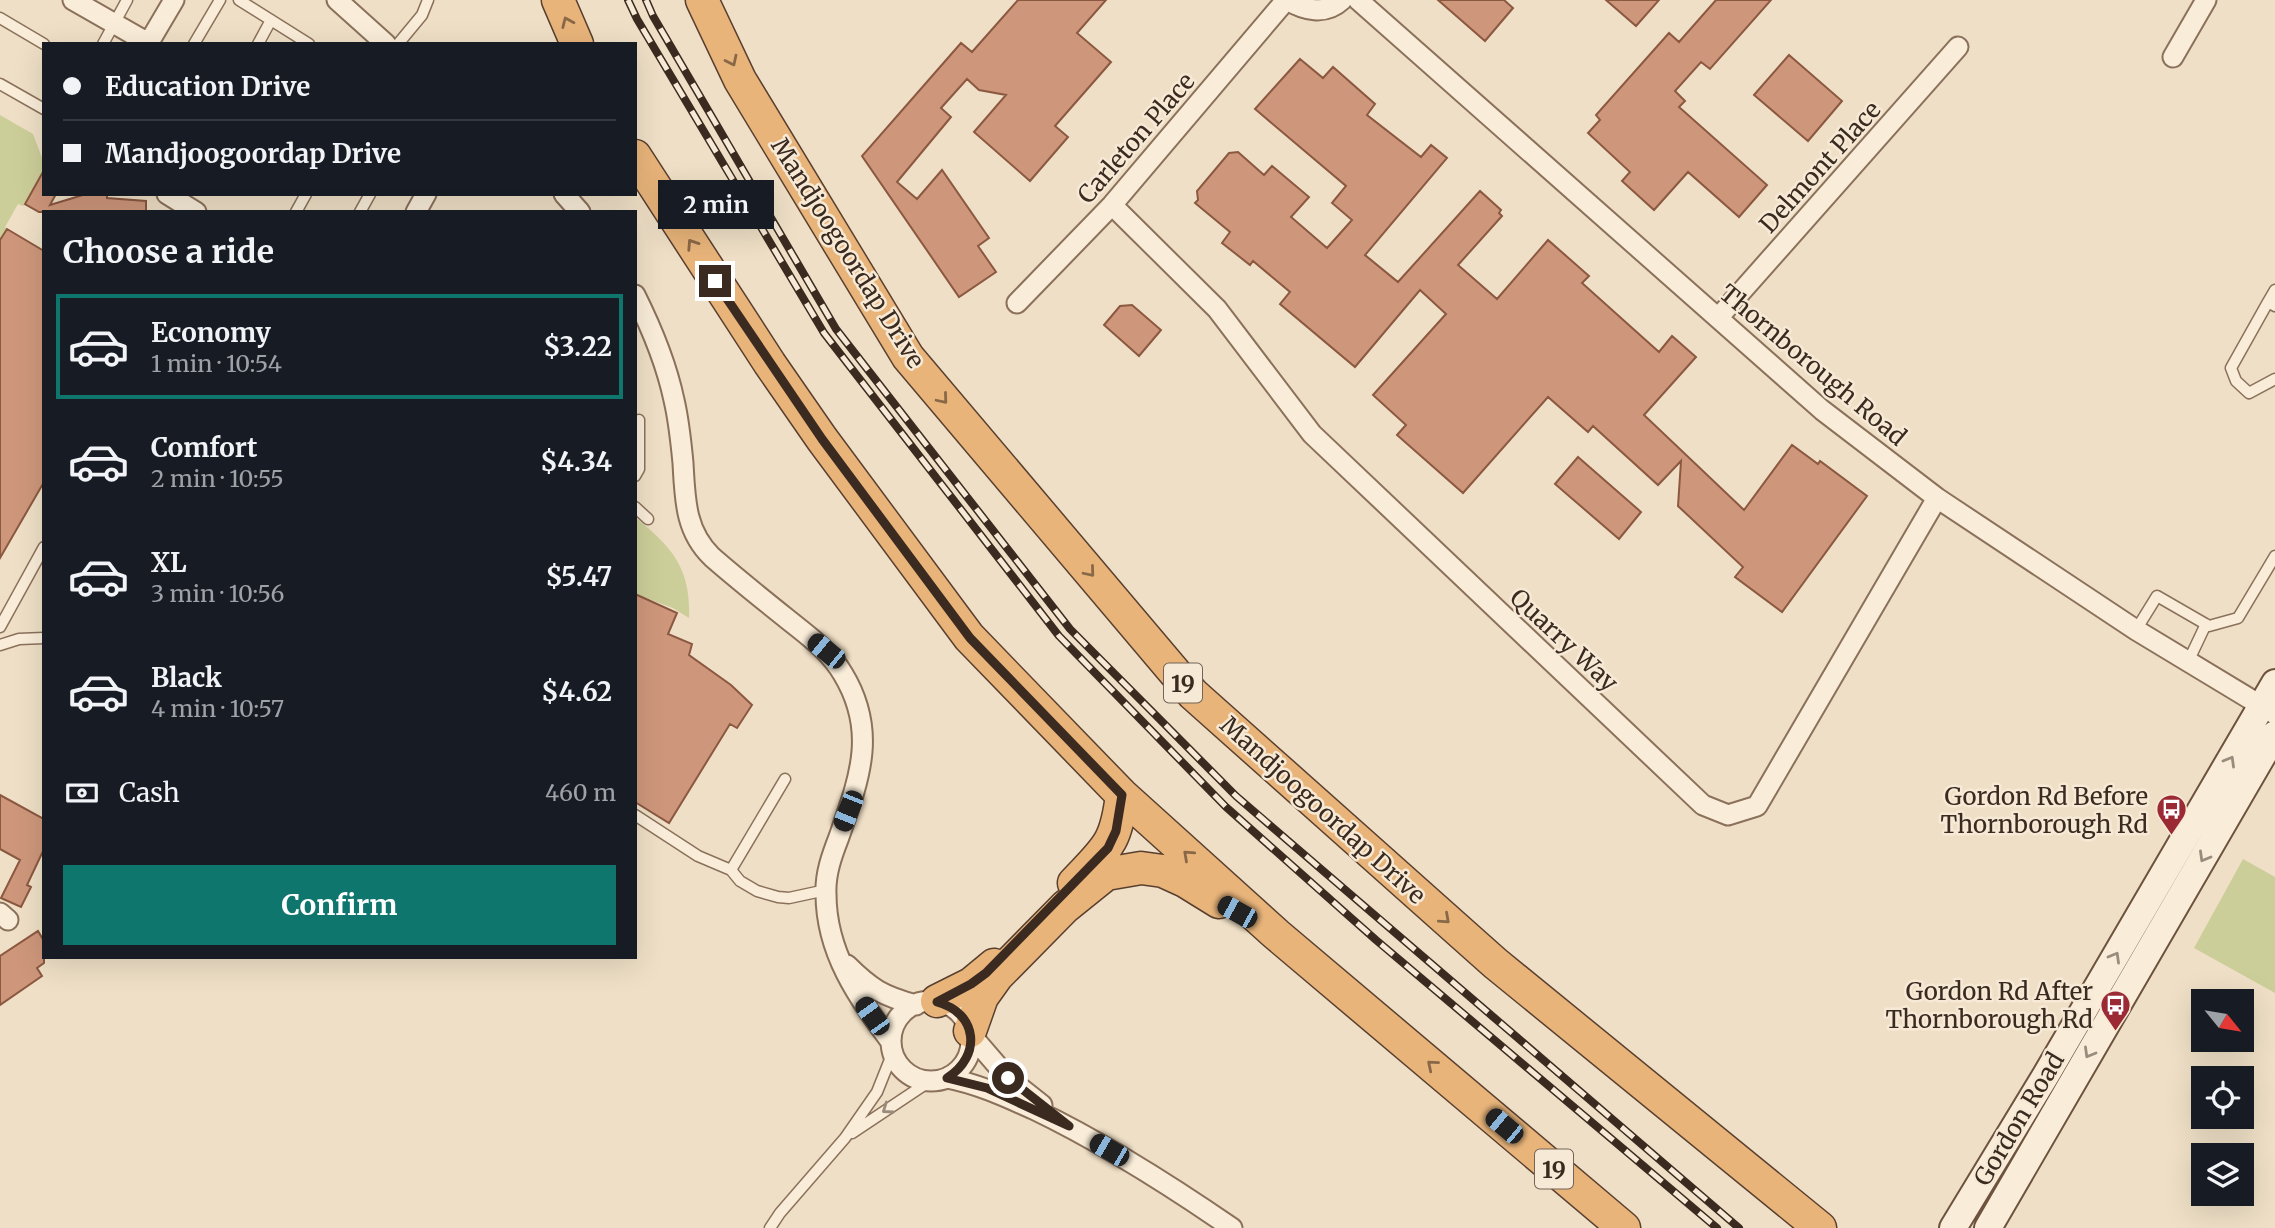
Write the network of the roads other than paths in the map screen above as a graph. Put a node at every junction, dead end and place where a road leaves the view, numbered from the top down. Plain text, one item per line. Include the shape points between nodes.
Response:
1 (73, 0) edge
2 (127, 0) edge
3 (174, 0) edge
4 (220, 0) edge
5 (239, 0) edge
6 (337, 0) edge
7 (428, 0) edge
8 (558, 0) edge
9 (702, 0) edge
10 (1286, 0) edge
11 (1342, 0) edge
12 (1358, 0) edge
13 (2206, 0) edge
14 (0, 18) edge
15 (271, 20) junction
16 (114, 23) junction
17 (104, 42) edge
18 (146, 42) edge
19 (150, 42) edge
20 (195, 42) edge
21 (259, 42) edge
22 (306, 42) edge
23 (385, 42) edge
24 (400, 42) edge
25 (576, 42) edge
26 (42, 43) edge
27 (1958, 47) dead end
28 (2173, 57) dead end
29 (0, 84) edge
30 (42, 108) edge
31 (637, 159) edge
32 (170, 196) edge
33 (566, 196) edge
34 (1112, 205) junction
35 (193, 210) edge
36 (578, 210) edge
37 (2275, 290) edge
38 (637, 299) edge
39 (1017, 303) dead end
40 (2271, 304) edge
41 (1718, 318) junction
42 (2275, 379) edge
43 (639, 420) dead end
44 (637, 472) edge
45 (1937, 498) junction
46 (637, 509) edge
47 (648, 519) dead end
48 (42, 551) edge
49 (2275, 556) edge
50 (2206, 624) junction
51 (0, 627) edge
52 (2136, 630) junction
53 (42, 638) edge
54 (0, 645) edge
55 (2188, 662) junction
56 (2275, 683) edge
57 (2268, 710) edge
58 (2275, 734) edge
59 (785, 779) dead end
60 (1122, 795) junction
61 (637, 816) edge
62 (731, 870) junction
63 (825, 890) junction
64 (1276, 934) junction
65 (839, 956) junction
66 (926, 1003) junction
67 (970, 1033) junction
68 (892, 1047) junction
69 (938, 1079) junction
70 (1069, 1126) junction
71 (845, 1138) junction
72 (770, 1228) edge
73 (1232, 1228) edge
74 (1625, 1228) edge
75 (1821, 1228) edge
76 (1953, 1228) edge
77 (1988, 1228) edge

1 - 16 street
2 - 16 lane
3 - 19 street
4 - 20 lane
5 - 15 lane
6 - 23 street
7 - 24 lane
25 -> 8 highway
9 -> 75 highway, Mandjoogoordap Drive / 19 via 740,80 908,357 1192,694 1495,963
10 - 11 street via 1302,9 1320,11
10 - 34 street, Carleton Place
12 - 41 street, Thornborough Road
13 - 28 street
14 - 26 lane
15 - 21 lane
15 - 22 lane
16 - 17 lane
16 - 18 street
27 - 41 street, Delmont Place
29 - 30 lane
60 -> 31 highway, 19 via 970,638 822,439
32 - 35 street
33 - 36 street
34 - 39 street, Carleton Place
34 - 45 street, Quarry Way via 1217,309 1312,434 1703,805 1728,815 1757,806
37 - 40 lane
38 - 63 street via 657,339 671,387 685,506 693,531 712,557 826,651 843,673 857,704 863,736 861,768
40 - 42 lane via 2231,368 2235,382 2249,393
41 - 45 street, Thornborough Road via 1822,410
43 - 44 lane
45 - 52 street, Thornborough Road
46 - 47 lane
48 - 51 lane
49 - 50 lane via 2238,618
50 - 52 lane via 2157,596
50 - 55 lane
52 - 55 street, Thornborough Road
53 - 54 lane
55 - 57 street, Thornborough Road
56 - 57 main road, Gordon Road
76 -> 57 main road, Gordon Road
58 -> 77 main road, Gordon Road
59 - 62 lane
64 -> 60 highway, 19
60 - 66 highway via 1108,848 986,973
61 - 62 lane via 698,856
62 - 63 lane via 757,891 778,897
63 - 65 street
64 - 67 highway via 1163,871 1141,868 1106,874 1065,907 997,976 976,1008
74 -> 64 highway, 19
65 - 66 street via 874,990 894,999
65 - 68 street via 857,995
66 - 67 street via 958,1011
66 - 68 street via 905,1011 898,1020
67 - 69 street via 966,1060 958,1071
67 - 70 street via 1008,1078
68 - 69 street via 906,1073 918,1079
68 - 71 lane via 877,1092
69 - 70 street via 987,1088
69 -> 71 lane
70 - 73 street
71 - 72 lane

